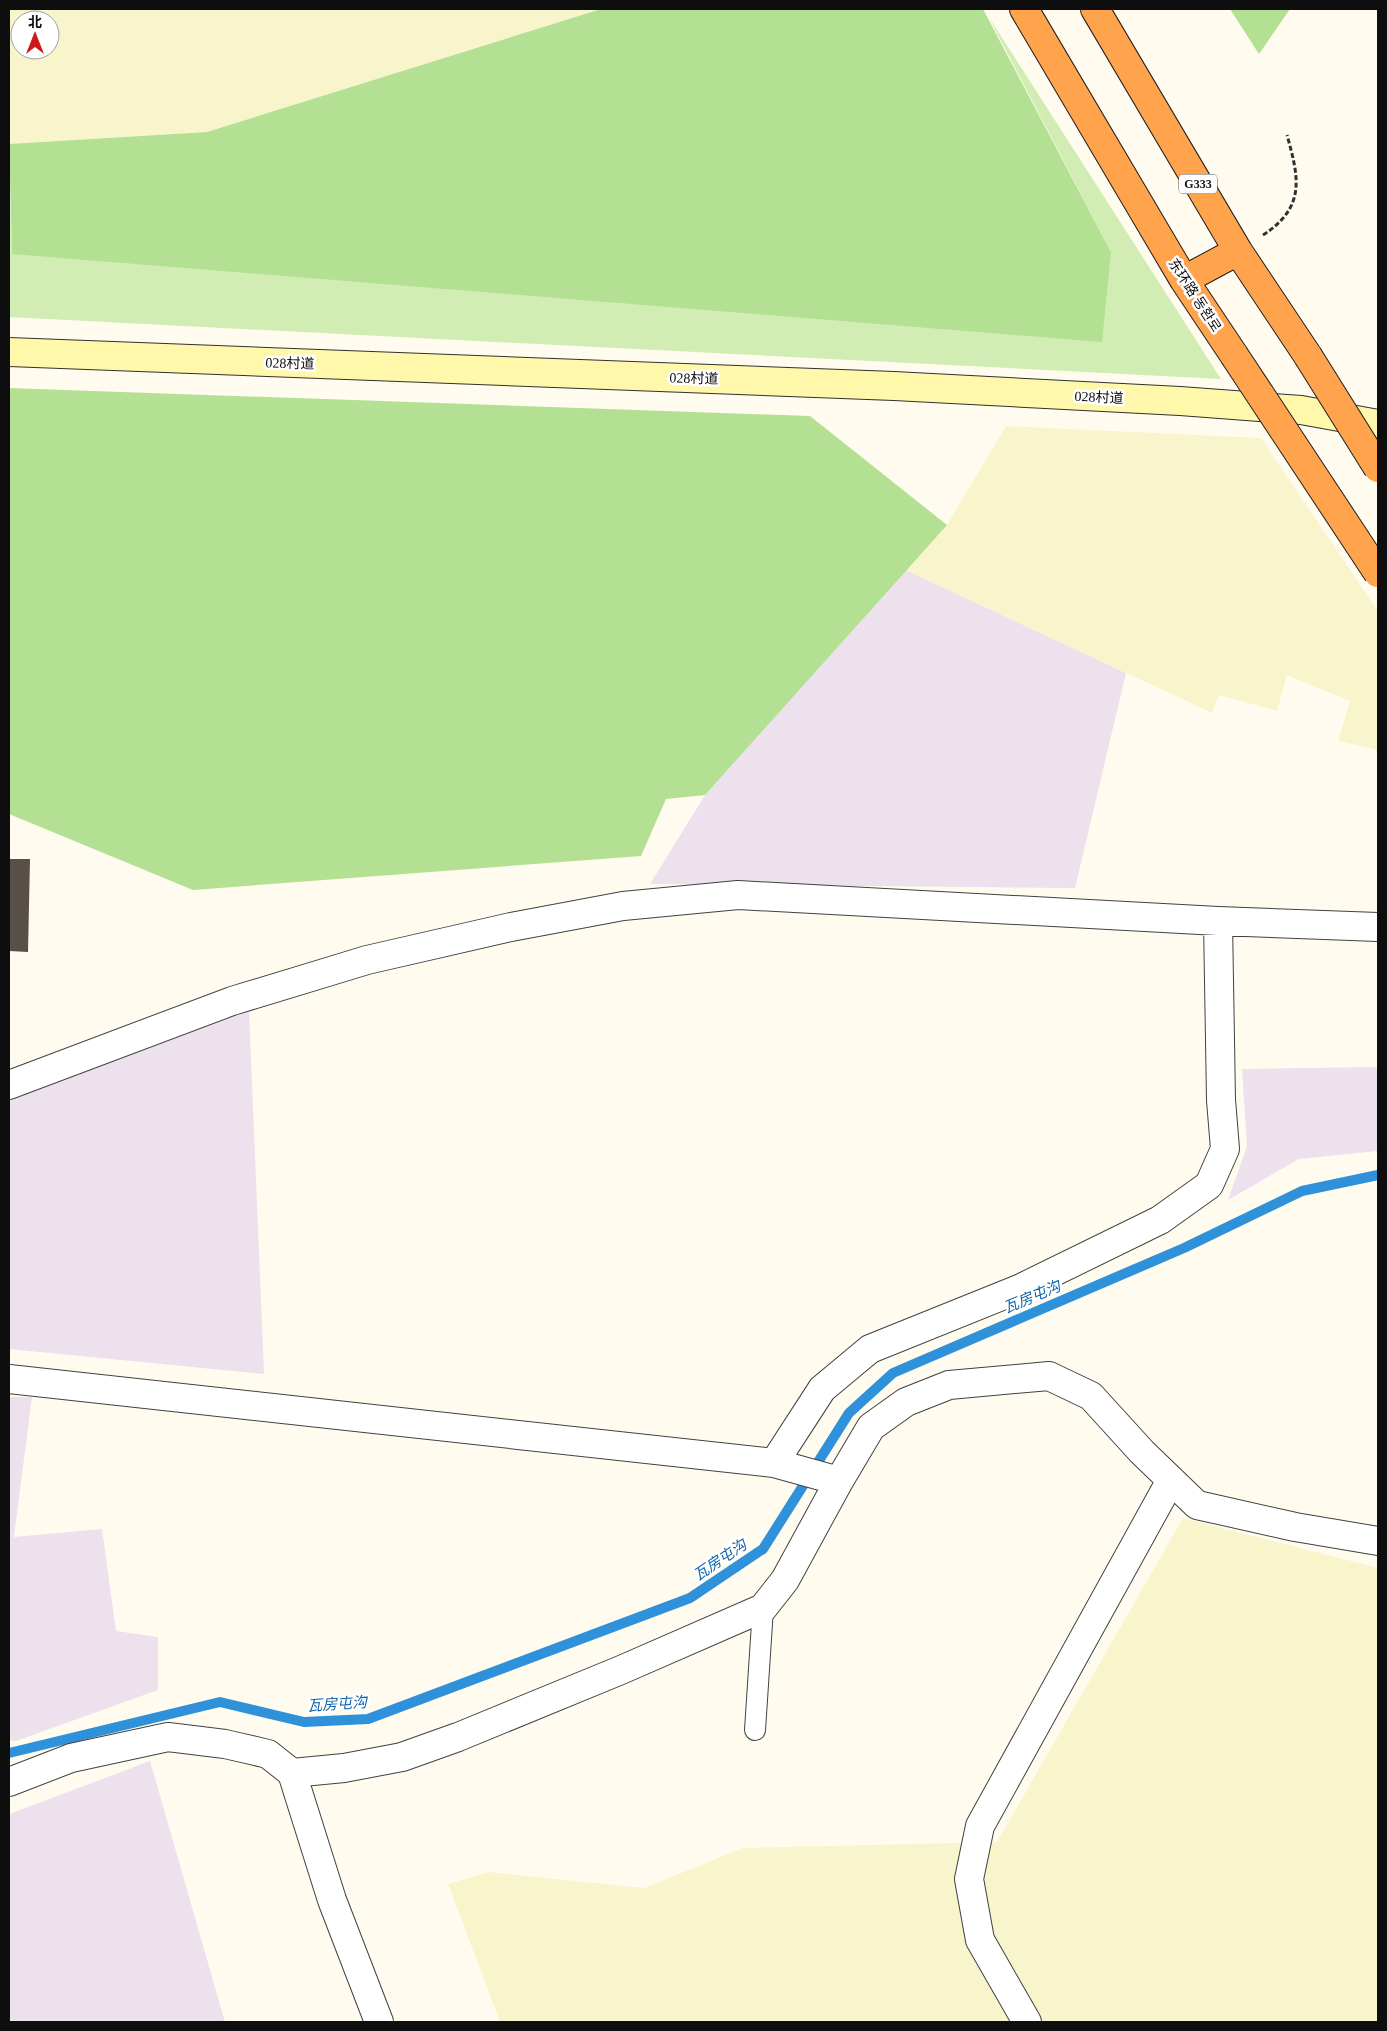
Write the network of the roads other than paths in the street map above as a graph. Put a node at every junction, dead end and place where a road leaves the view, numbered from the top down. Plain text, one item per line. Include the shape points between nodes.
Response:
1 (1024, 9) edge
2 (1094, 9) edge
3 (1238, 252) junction
4 (1184, 280) junction
5 (9, 352) edge
6 (1378, 424) edge
7 (1378, 468) edge
8 (1378, 573) edge
9 (1218, 921) junction
10 (1378, 927) edge
11 (9, 1086) edge
12 (9, 1379) edge
13 (782, 1465) junction
14 (831, 1479) junction
15 (1171, 1480) junction
16 (1378, 1542) edge
17 (763, 1608) junction
18 (755, 1730) dead end
19 (292, 1772) junction
20 (9, 1782) edge
21 (379, 2022) edge
22 (1027, 2022) edge

1 - 4 highway, 东环路 동환로
2 - 3 highway, G333
3 - 4 highway
3 - 7 highway, G333, bridge
4 - 8 highway, 东环路 동환로, bridge
5 - 6 street, 028村道 via 954,389 1301,410
9 - 10 street
9 - 11 street via 738,895 623,906 511,927 367,960 232,1001
9 - 13 street via 1224,1149 1208,1185 1160,1220 1018,1289 870,1349 822,1390
12 - 13 street
13 - 14 street
14 - 15 street via 871,1427 906,1402 948,1385 1049,1376 1091,1396
14 - 17 street via 785,1580
15 - 16 street via 1197,1506
15 - 22 street via 980,1826 969,1878 980,1940
17 - 18 lane
17 - 19 street via 621,1670 402,1757 344,1768
19 - 20 street via 268,1754 225,1744 168,1737 70,1758
19 - 21 street via 332,1900

